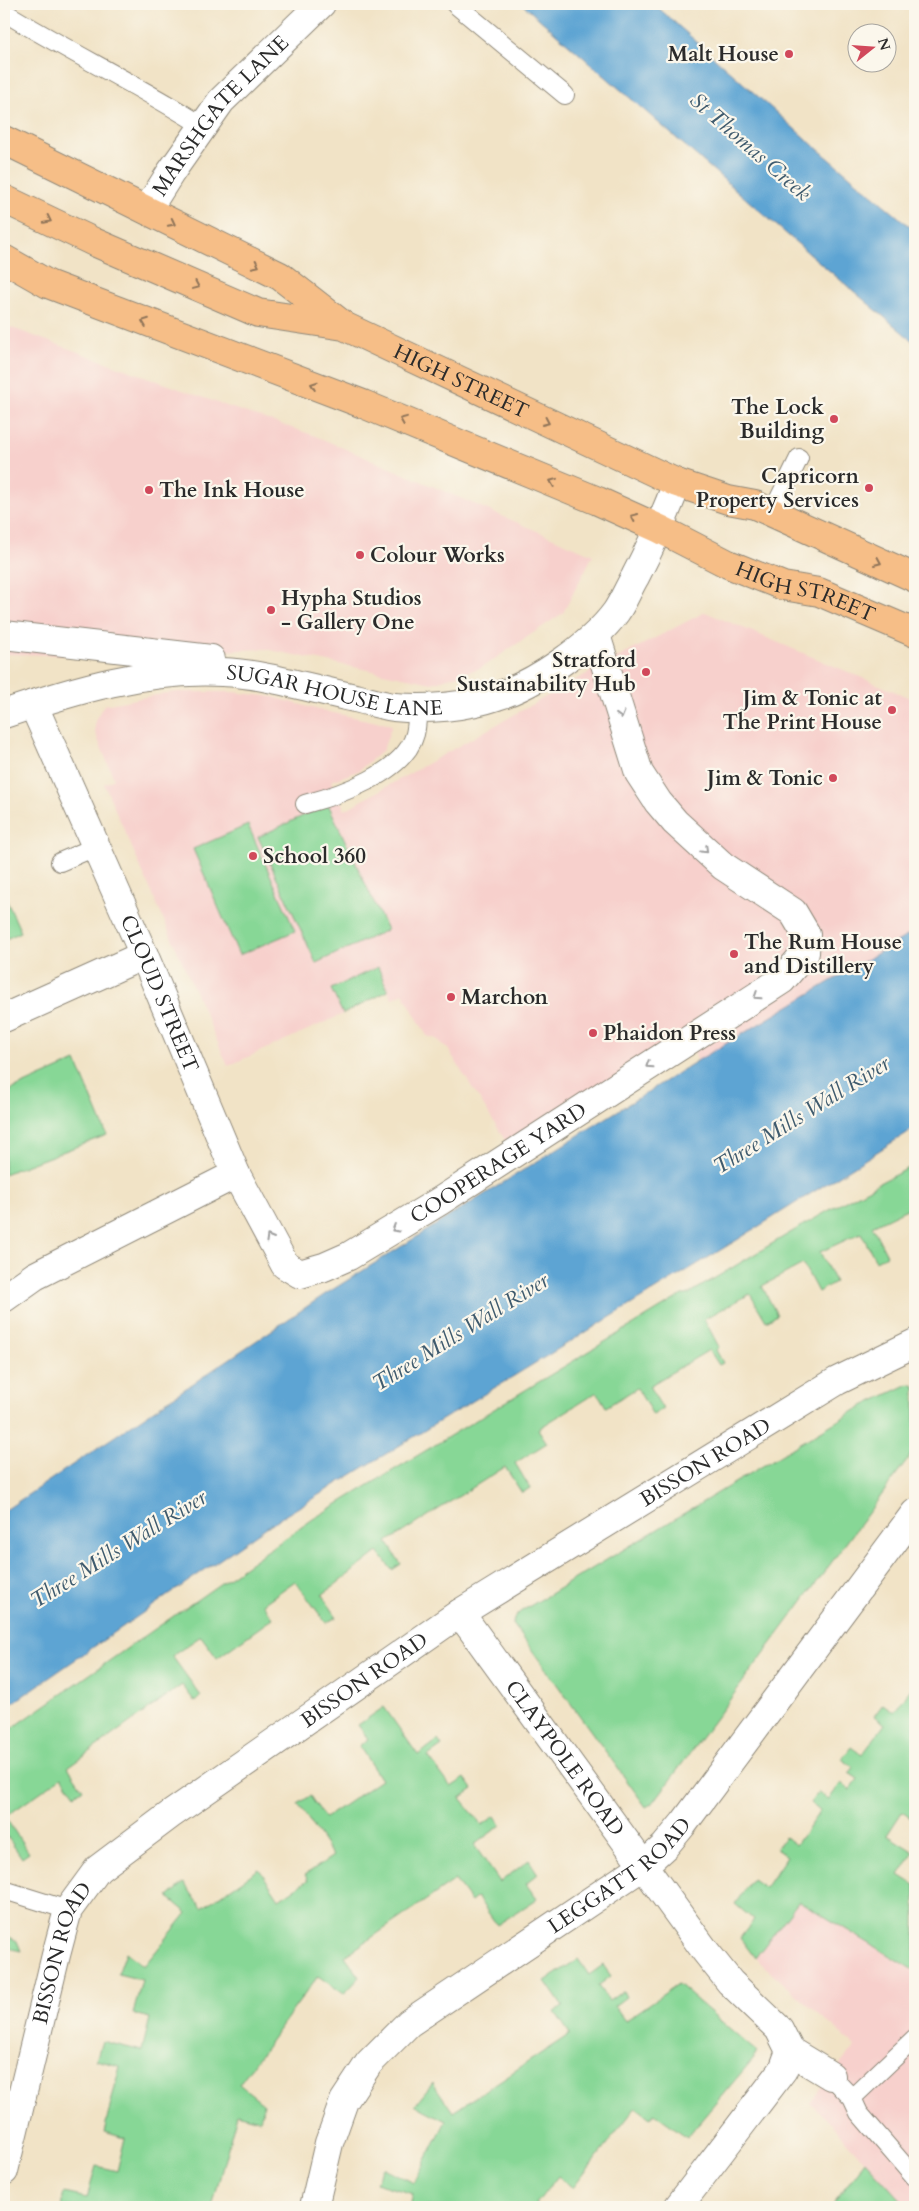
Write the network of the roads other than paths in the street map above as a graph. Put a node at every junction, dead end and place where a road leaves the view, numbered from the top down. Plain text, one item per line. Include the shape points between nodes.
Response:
1 (321, 4) edge
2 (455, 4) edge
3 (4, 12) edge
4 (565, 95) dead end
5 (203, 126) junction
6 (4, 140) edge
7 (4, 199) edge
8 (147, 210) junction
9 (4, 259) edge
10 (4, 274) edge
11 (48, 284) junction
12 (344, 326) junction
13 (799, 458) dead end
14 (677, 483) junction
15 (772, 513) junction
16 (660, 529) junction
17 (915, 578) edge
18 (915, 633) edge
19 (4, 635) edge
20 (596, 635) junction
21 (268, 678) junction
22 (33, 704) junction
23 (418, 708) junction
24 (4, 714) edge
25 (305, 804) dead end
26 (95, 846) junction
27 (60, 862) dead end
28 (144, 955) junction
29 (4, 1018) edge
30 (236, 1174) junction
31 (300, 1274) joint
32 (4, 1298) edge
33 (915, 1343) edge
34 (915, 1513) edge
35 (460, 1614) junction
36 (643, 1866) junction
37 (4, 1890) edge
38 (68, 1910) junction
39 (915, 2038) edge
40 (790, 2051) junction
41 (831, 2076) joint
42 (852, 2098) junction
43 (4, 2171) edge
44 (915, 2178) edge
45 (314, 2207) edge
46 (678, 2207) edge

1 - 5 street, MARSHGATE LANE via 222,100
2 - 4 lane
3 - 5 lane
5 - 8 street, MARSHGATE LANE
6 - 8 main road
7 -> 12 main road, HIGH STREET via 258,314
8 -> 12 main road via 280,276
9 - 11 main road, HIGH STREET
10 - 11 main road
16 -> 11 main road, HIGH STREET via 363,404
12 -> 14 main road, HIGH STREET
13 - 15 lane
14 - 15 main road, HIGH STREET via 728,500 755,505
14 - 16 street, SUGAR HOUSE LANE
15 -> 17 main road, HIGH STREET
16 - 18 main road, HIGH STREET via 728,564 783,586 819,592
16 - 20 street, SUGAR HOUSE LANE via 617,611
19 - 21 street via 200,657 270,669
20 - 23 street, SUGAR HOUSE LANE via 563,661 497,696 463,704
20 -> 31 street, COOPERAGE YARD via 639,773 658,802 723,866 793,912 806,934 805,953 782,980 440,1201 354,1254
21 - 22 street, SUGAR HOUSE LANE via 188,671 100,684
21 - 23 street, SUGAR HOUSE LANE via 392,707
22 - 24 street, SUGAR HOUSE LANE
22 - 26 street, CLOUD STREET
23 - 25 lane via 414,736 398,761 337,796
26 - 27 lane
26 - 28 street, CLOUD STREET
28 - 29 street
28 - 30 street, CLOUD STREET
31 -> 30 street, CLOUD STREET via 285,1265
30 - 32 street via 35,1276
33 - 35 street, BISSON ROAD via 837,1381
34 - 36 street, LEGGATT ROAD via 684,1823
35 - 36 street, CLAYPOLE ROAD
35 - 38 street, BISSON ROAD via 170,1815 98,1869
36 - 40 street, CLAYPOLE ROAD via 730,1982 779,2029
36 - 45 street, LEGGATT ROAD via 409,2023 370,2062 344,2101 329,2143
37 - 38 lane
38 - 43 street, BISSON ROAD
39 - 42 lane
40 - 41 street
40 - 46 street via 783,2070
41 - 42 lane
42 - 44 lane via 859,2113

